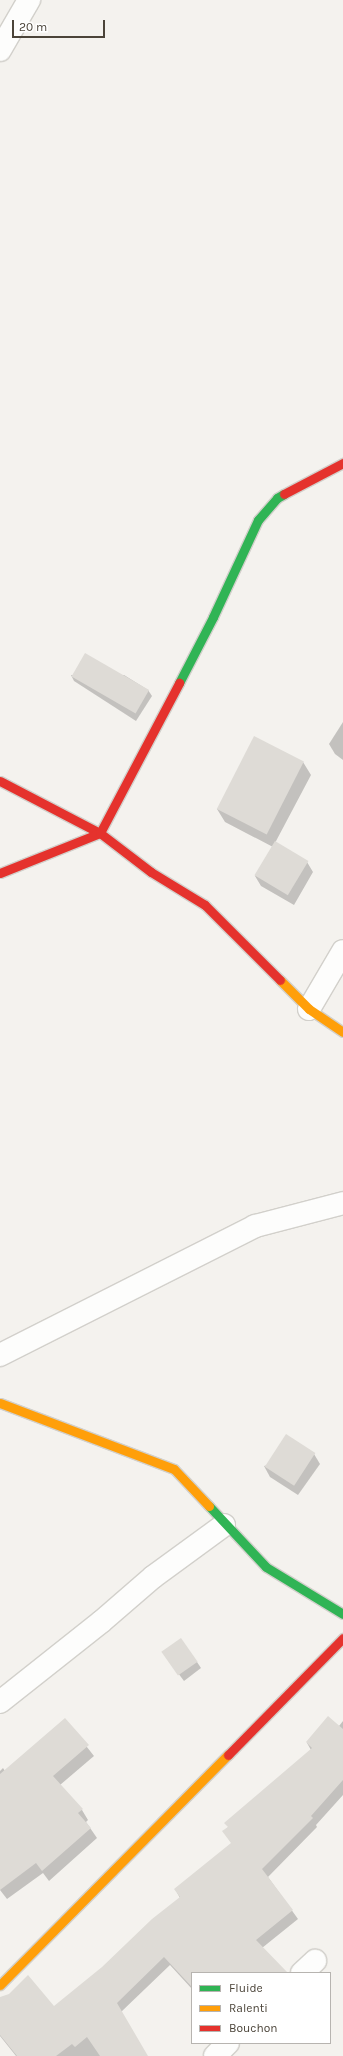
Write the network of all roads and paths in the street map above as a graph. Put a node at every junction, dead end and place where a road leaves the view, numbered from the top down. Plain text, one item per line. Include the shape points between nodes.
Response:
1 (29, 0) edge
2 (0, 50) edge
3 (343, 463) edge
4 (0, 781) edge
5 (100, 833) junction
6 (0, 873) edge
7 (343, 950) edge
8 (309, 1009) junction
9 (343, 1032) edge
10 (343, 1203) edge
11 (0, 1355) edge
12 (0, 1403) edge
13 (224, 1525) junction
14 (343, 1614) edge
15 (343, 1638) edge
16 (0, 1702) edge
17 (0, 1985) edge
18 (227, 2044) edge
19 (215, 2056) edge

1 - 2 street
3 - 5 street via 277,498 258,520 212,617
4 - 5 street
5 - 6 street
5 - 8 street via 151,872 204,906
7 - 8 street
8 - 9 street
10 - 11 street via 255,1226
12 - 13 street via 174,1469
13 - 14 street via 266,1567
13 - 16 street via 153,1577
15 - 17 street
18 - 19 street

